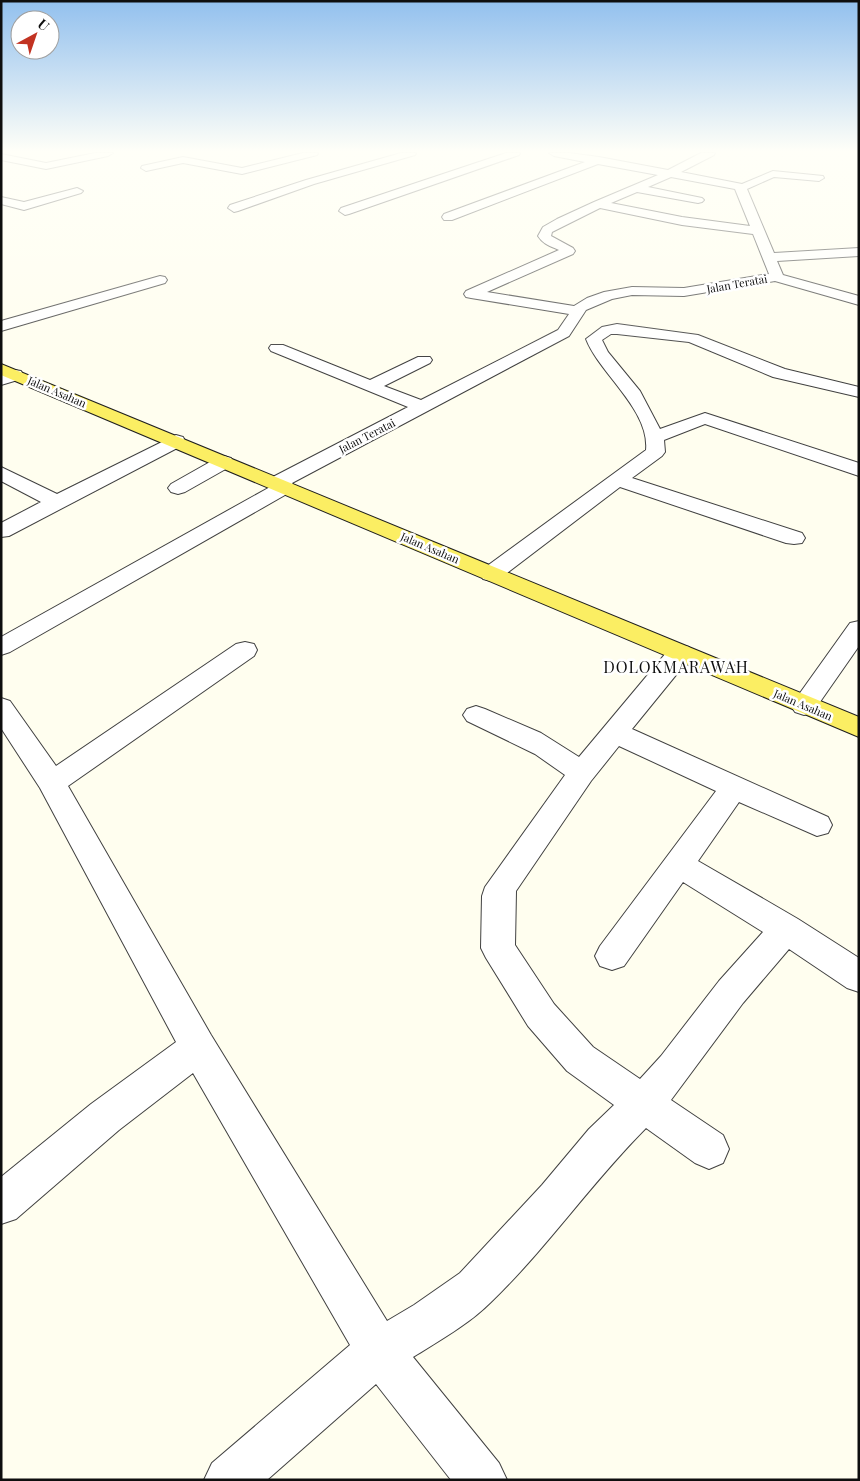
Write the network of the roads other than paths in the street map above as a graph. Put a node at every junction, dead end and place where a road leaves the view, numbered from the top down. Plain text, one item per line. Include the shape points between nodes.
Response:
1 (562, 222) edge
2 (690, 222) edge
3 (754, 222) edge
4 (758, 231) junction
5 (859, 252) edge
6 (769, 257) junction
7 (775, 277) junction
8 (160, 280) dead end
9 (854, 285) dead end
10 (832, 293) junction
11 (859, 301) edge
12 (572, 321) junction
13 (1, 326) edge
14 (277, 348) dead end
15 (424, 360) dead end
16 (6, 374) edge
17 (370, 386) junction
18 (859, 392) edge
19 (422, 407) junction
20 (655, 438) junction
21 (176, 441) junction
22 (224, 462) junction
23 (859, 470) edge
24 (1, 473) edge
25 (618, 480) junction
26 (280, 485) junction
27 (178, 488) dead end
28 (56, 502) junction
29 (1, 531) edge
30 (794, 538) dead end
31 (492, 574) junction
32 (859, 628) edge
33 (1, 647) edge
34 (245, 650) dead end
35 (680, 653) junction
36 (804, 706) junction
37 (1, 707) edge
38 (476, 715) dead end
39 (859, 728) edge
40 (614, 732) junction
41 (581, 774) junction
42 (52, 783) junction
43 (734, 787) junction
44 (817, 825) dead end
45 (678, 864) junction
46 (786, 929) junction
47 (612, 956) dead end
48 (859, 977) edge
49 (198, 1046) junction
50 (644, 1103) junction
51 (709, 1149) dead end
52 (1, 1204) edge
53 (379, 1351) junction
54 (229, 1480) edge
55 (482, 1480) edge

1 - 12 street via 547,230 544,236 566,248 566,254 472,294
2 - 4 street
3 - 4 street, Jalan Teratai
4 - 6 street, Jalan Teratai
5 - 6 street
6 - 7 street, Jalan Teratai
7 - 10 street
7 - 12 street, Jalan Teratai via 684,292 632,291 609,295 581,307
8 - 13 street
9 - 10 street via 841,287
10 - 11 street
12 - 19 street, Jalan Teratai
14 - 17 street
15 - 17 street
16 - 21 main road, Jalan Asahan
17 - 19 street
18 - 20 street via 779,373 692,338 617,329 600,333 594,339 600,354 620,375
19 - 26 street, Jalan Teratai
20 - 23 street via 705,418
20 - 25 street via 655,452
21 - 22 main road, Jalan Asahan
21 - 28 street
22 - 26 main road, Jalan Asahan
22 - 27 street
24 - 28 street
25 - 30 street
25 - 31 street
26 - 31 main road, Jalan Asahan
26 - 33 street, Jalan Teratai
28 - 29 street
31 - 35 main road, Jalan Asahan
32 - 36 street
34 - 42 street
35 - 36 main road, Jalan Asahan
35 - 40 street
36 - 39 main road, Jalan Asahan
37 - 42 street
38 - 41 street via 550,749
40 - 41 street
40 - 43 street
41 - 50 street via 500,887 498,948 541,1015 566,1045 580,1059
42 - 49 street
43 - 44 street
43 - 45 street
45 - 46 street
45 - 47 street
46 - 48 street
46 - 50 street via 731,992
49 - 52 street via 82,1135
49 - 53 street
50 - 51 street
50 - 53 street via 603,1143 475,1288 430,1321
53 - 54 street
53 - 55 street

